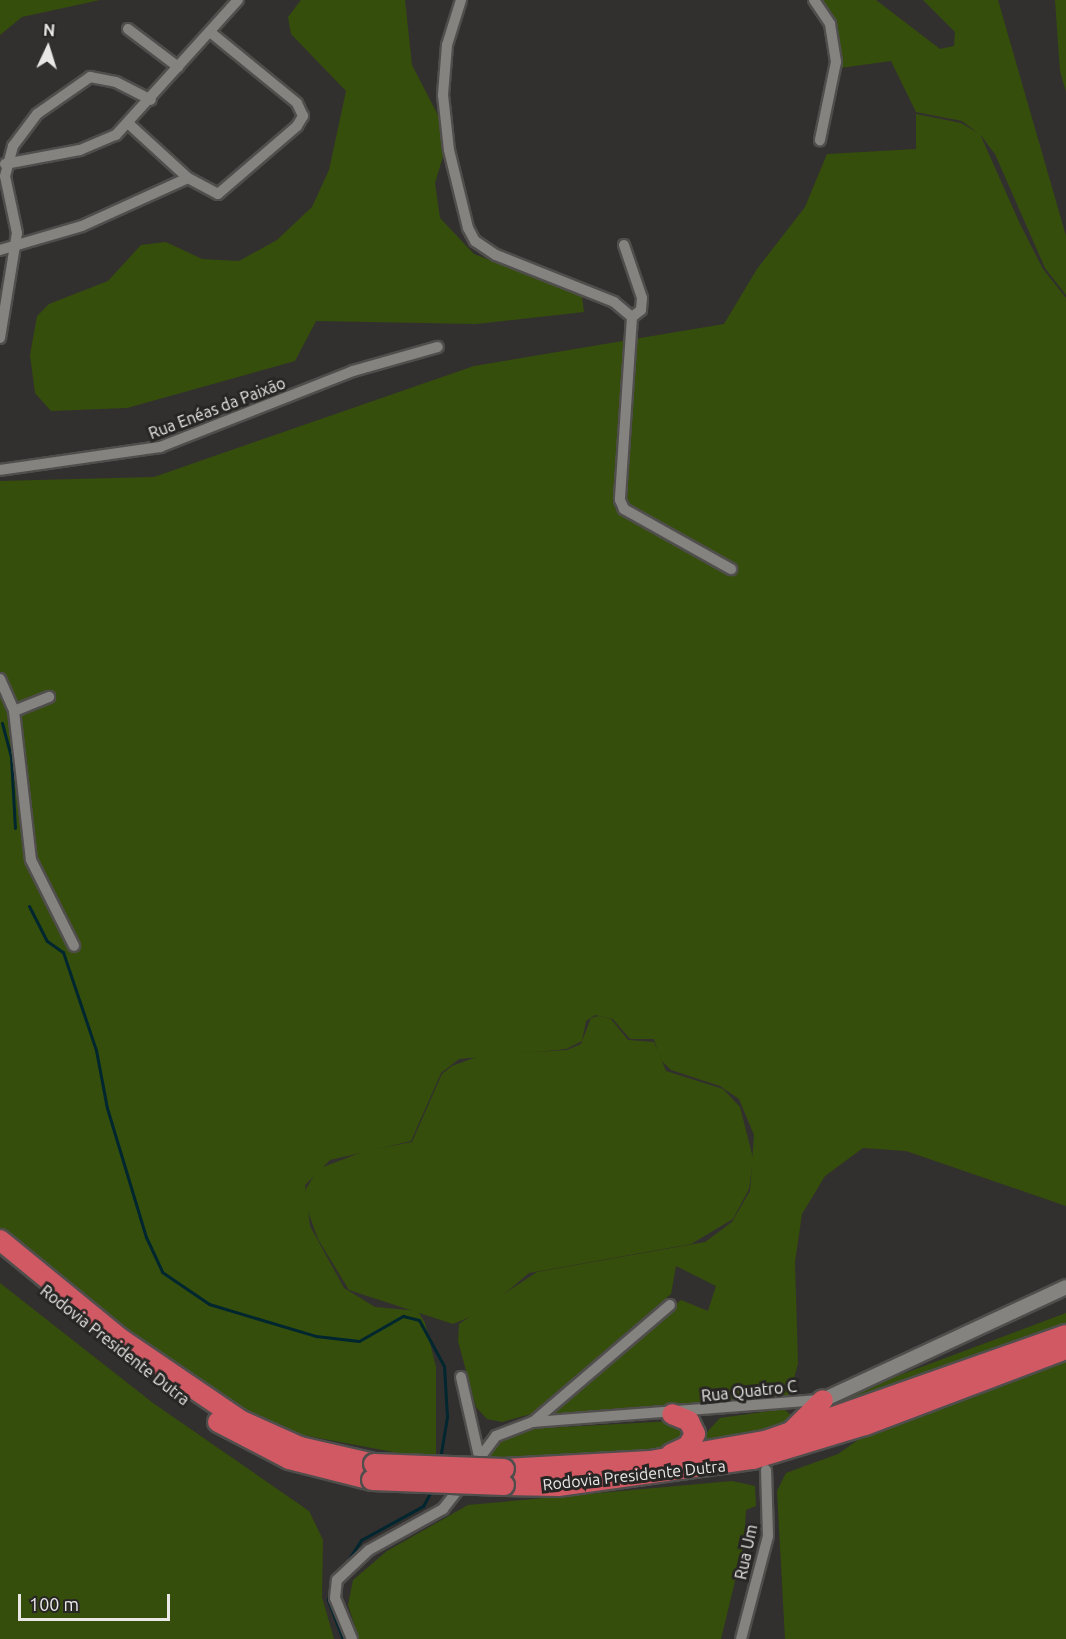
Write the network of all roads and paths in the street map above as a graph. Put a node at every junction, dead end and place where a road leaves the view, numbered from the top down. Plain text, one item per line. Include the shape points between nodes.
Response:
1 (238, 0) edge
2 (461, 0) edge
3 (814, 0) edge
4 (128, 29) dead end
5 (210, 32) junction
6 (178, 67) junction
7 (151, 100) junction
8 (129, 124) junction
9 (820, 140) dead end
10 (5, 164) junction
11 (188, 178) junction
12 (624, 245) dead end
13 (15, 247) junction
14 (0, 250) edge
15 (632, 317) junction
16 (0, 338) edge
17 (438, 347) dead end
18 (0, 470) edge
19 (731, 569) dead end
20 (0, 679) edge
21 (49, 697) dead end
22 (14, 711) junction
23 (74, 946) dead end
24 (0, 1240) edge
25 (0, 1254) edge
26 (1066, 1287) edge
27 (670, 1305) dead end
28 (1066, 1335) edge
29 (1066, 1349) edge
30 (461, 1377) dead end
31 (831, 1395) junction
32 (672, 1414) junction
33 (533, 1422) junction
34 (849, 1430) junction
35 (787, 1435) junction
36 (479, 1456) junction
37 (650, 1461) junction
38 (724, 1466) junction
39 (766, 1470) junction
40 (373, 1472) junction
41 (504, 1477) junction
42 (352, 1639) edge
43 (741, 1639) edge

1 - 5 street
2 - 15 street via 447,45 443,95 449,150 468,228 475,241 496,255 614,302
3 - 9 street via 830,24 836,62
4 - 6 street
5 - 6 street
5 - 11 street via 297,103 303,116 224,192 208,192
6 - 7 street
7 - 8 street
7 - 10 street via 101,77 86,78 37,114
8 - 10 street via 93,147
8 - 11 street
10 - 13 street
11 - 13 street via 82,226
12 - 15 street via 642,298 641,310
13 - 14 street
13 - 16 street
15 - 19 street via 620,500 624,509
17 - 18 street, Rua Enéas da Paixão via 353,371 153,449
20 - 22 street
21 - 22 street
22 - 23 street via 31,860
24 - 40 highway, Rodovia Presidente Dutra via 122,1339 240,1420 300,1447
25 - 40 highway, Rodovia Presidente Dutra via 206,1415 289,1459
26 - 31 street, Rua Quatro C
27 - 33 street
28 - 35 highway, Rodovia Presidente Dutra
29 - 34 highway, Rodovia Presidente Dutra
30 - 36 street
31 - 32 street, Rua Quatro C
31 - 35 highway
32 - 33 street, Rua Quatro C
32 - 37 highway via 689,1421 693,1438 680,1451
33 - 36 street, Rua Quatro C via 496,1436
34 - 38 highway, Rodovia Presidente Dutra
34 - 39 highway
35 - 37 highway, Rodovia Presidente Dutra
36 - 42 street, Rua Quatro C via 449,1503 369,1550 343,1573 335,1598
37 - 41 highway, Rodovia Presidente Dutra
38 - 39 highway
38 - 41 highway, Rodovia Presidente Dutra via 558,1486
39 - 43 street, Rua Um via 768,1536
40 - 41 highway, Rodovia Presidente Dutra, bridge

